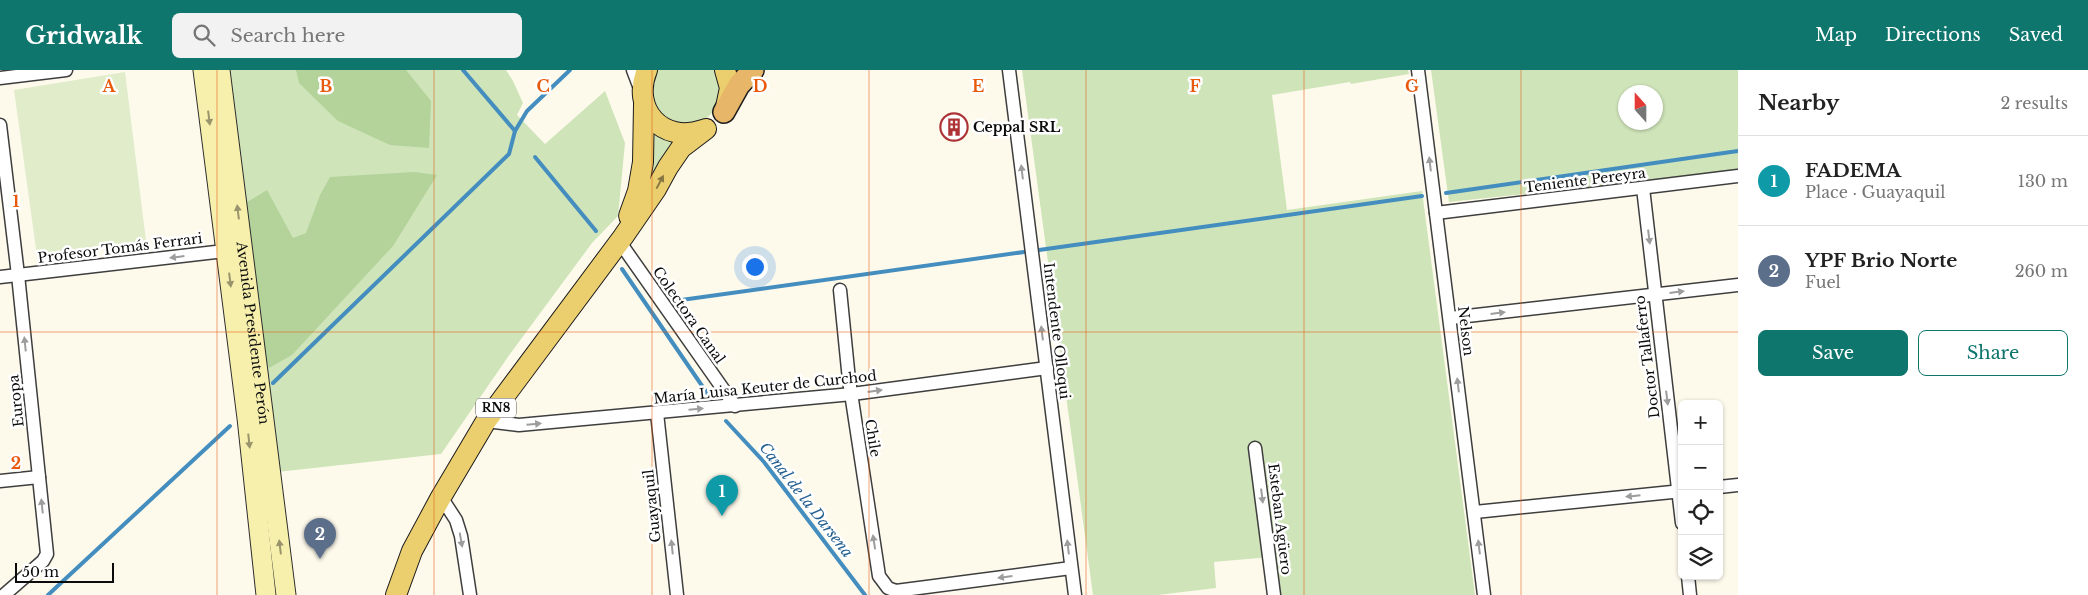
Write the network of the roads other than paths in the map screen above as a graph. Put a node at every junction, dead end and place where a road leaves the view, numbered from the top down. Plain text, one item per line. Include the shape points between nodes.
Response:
1 (66, 70) edge
2 (203, 70) edge
3 (220, 70) edge
4 (633, 70) edge
5 (647, 70) edge
6 (725, 70) edge
7 (753, 70) edge
8 (1009, 70) edge
9 (1418, 70) edge
10 (0, 78) edge
11 (643, 98) junction
12 (724, 112) junction
13 (0, 125) edge
14 (706, 129) junction
15 (1738, 176) edge
16 (1643, 188) junction
17 (1436, 212) junction
18 (621, 239) junction
19 (234, 250) junction
20 (18, 275) junction
21 (0, 277) edge
22 (1738, 285) edge
23 (840, 290) dead end
24 (1655, 295) junction
25 (1450, 318) junction
26 (1047, 368) junction
27 (852, 394) junction
28 (735, 406) junction
29 (657, 413) junction
30 (486, 421) junction
31 (1255, 448) dead end
32 (261, 473) junction
33 (39, 477) junction
34 (0, 481) edge
35 (1738, 485) edge
36 (1723, 487) edge
37 (1680, 490) edge
38 (1678, 491) edge
39 (441, 497) junction
40 (1474, 512) junction
41 (1071, 568) junction
42 (1688, 580) edge
43 (4, 595) edge
44 (266, 595) edge
45 (286, 595) edge
46 (396, 595) edge
47 (470, 595) edge
48 (677, 595) edge
49 (1075, 595) edge
50 (1274, 595) edge
51 (1484, 595) edge
52 (1690, 595) edge

1 - 10 street
2 -> 19 main road, Avenida Presidente Perón
19 -> 3 main road, Avenida Presidente Perón
4 - 11 street
5 - 11 main road, RN8 via 643,80
6 - 12 main road via 730,88
7 - 12 highway, RN8 via 739,85
26 -> 8 street, Intendente Olloqui
17 -> 9 street, Nelson
11 - 14 main road via 650,116 669,131 694,134
11 - 18 main road, RN8 via 643,162 638,191
12 - 14 main road, RN8
13 - 20 street, Europa
18 -> 14 main road, RN8 via 681,148
15 - 16 street, Teniente Pereyra
16 - 17 street, Teniente Pereyra
16 -> 24 street, Doctor Tallaferro
17 - 25 street, Nelson
18 - 28 street, Colectora Canal
18 - 30 main road, RN8
19 -> 20 street, Profesor Tomás Ferrari
19 - 32 main road, Avenida Presidente Perón
20 - 21 street, Profesor Tomás Ferrari
33 -> 20 street, Europa
24 -> 22 street
23 - 27 street, Chile
25 -> 24 street
24 -> 37 street, Doctor Tallaferro
40 -> 25 street, Nelson
27 -> 26 street, María Luisa Keuter de Curchod
41 -> 26 street, Intendente Olloqui
27 - 28 street, María Luisa Keuter de Curchod
41 -> 27 street, Chile via 896,591 888,588 879,576
29 -> 28 street, María Luisa Keuter de Curchod
30 -> 29 street, María Luisa Keuter de Curchod via 519,425
48 -> 29 street, Guayaquil
30 - 39 main road, RN8
31 -> 50 street, Esteban Agüero
32 - 44 main road, Avenida Presidente Perón
45 -> 32 main road, Avenida Presidente Perón
33 - 34 street
43 -> 33 street, Europa via 47,554
35 - 36 street
38 -> 40 street
39 - 46 main road, RN8 via 412,551
39 -> 47 street via 456,520 461,536
51 -> 40 street, Nelson
41 - 49 street, Intendente Olloqui
42 - 52 street

